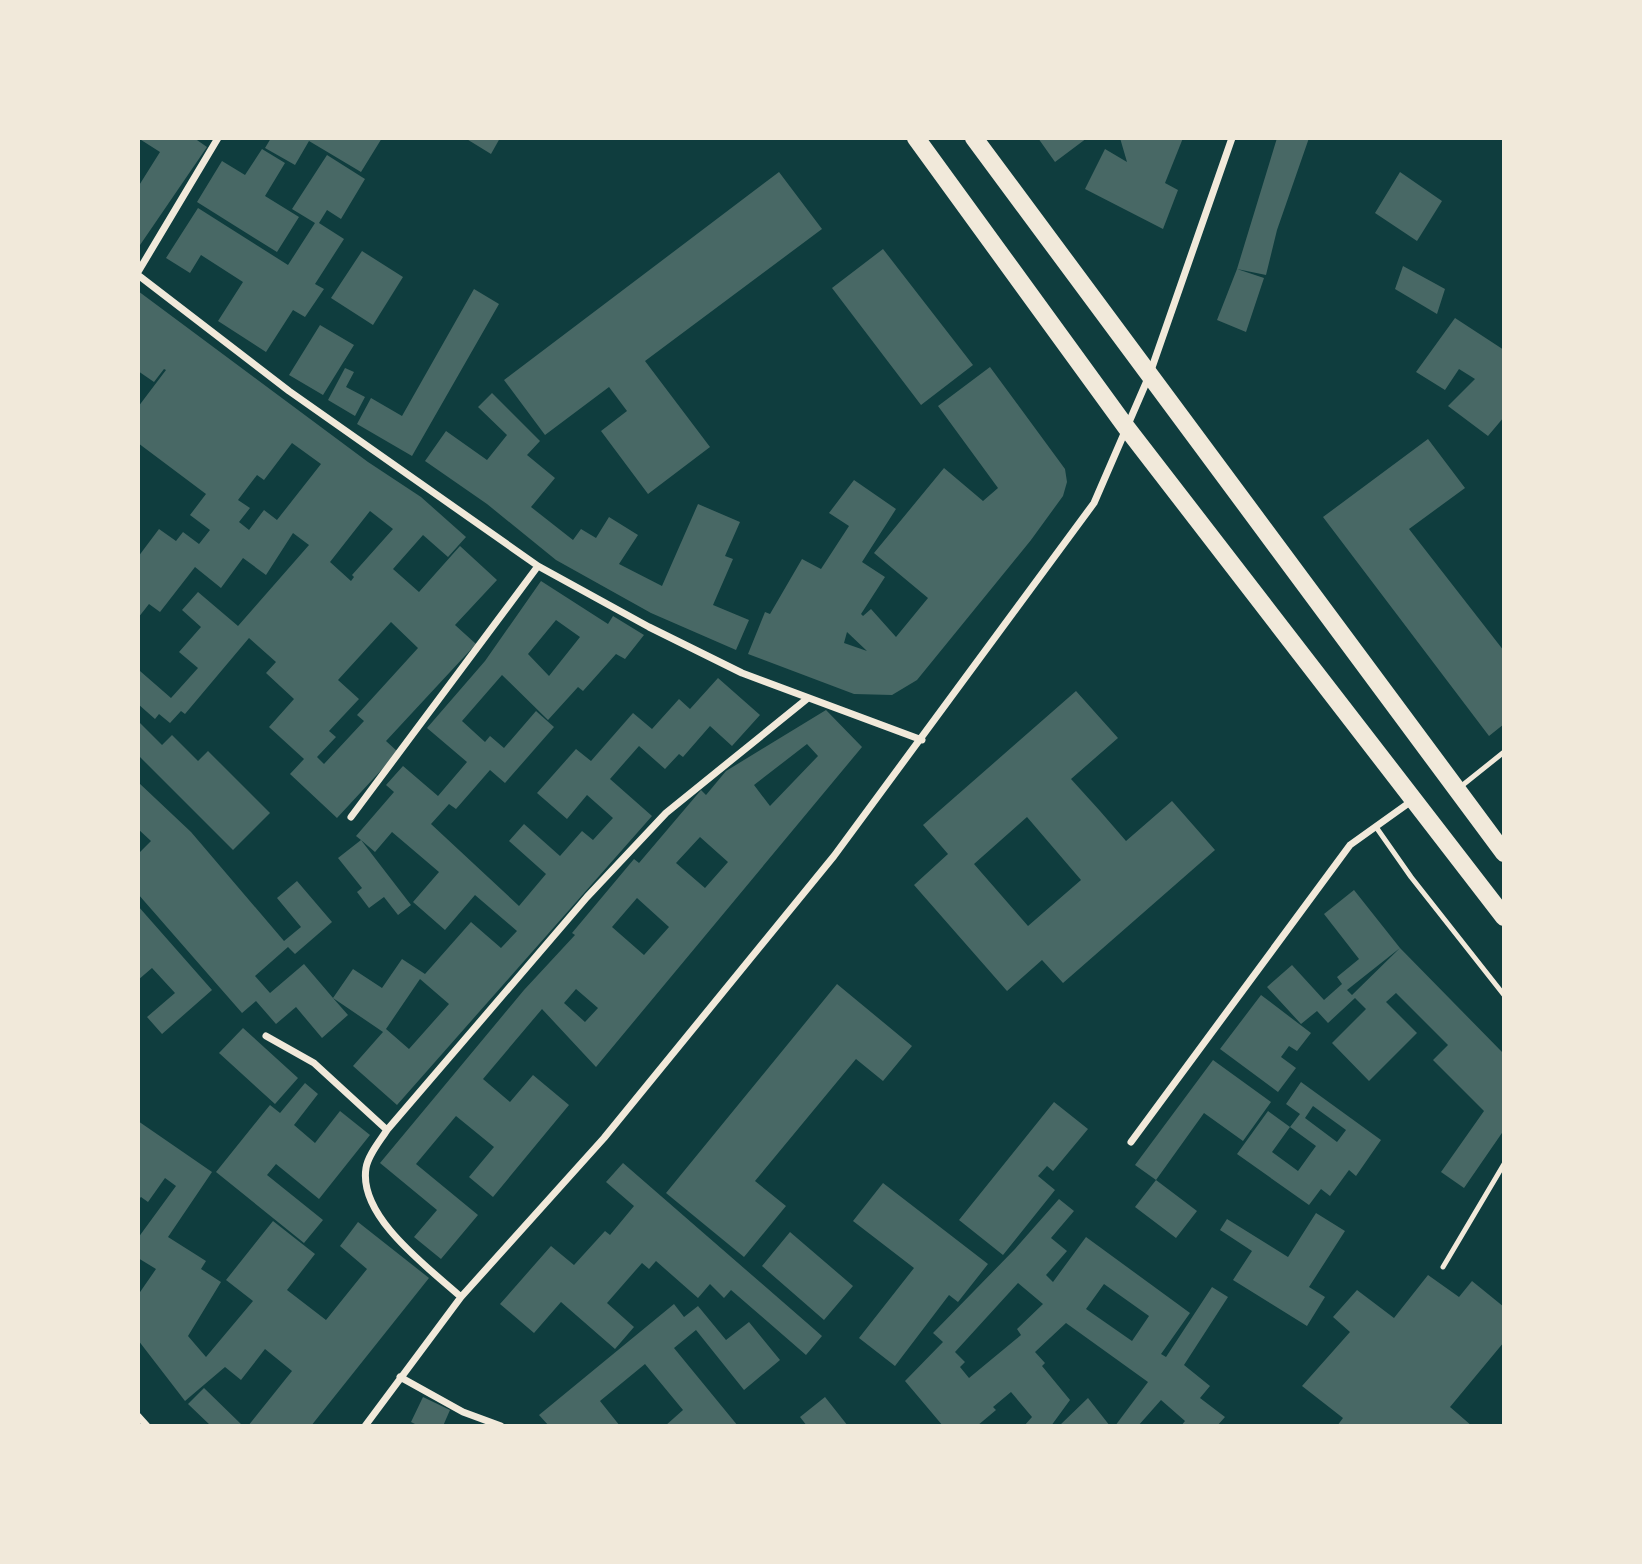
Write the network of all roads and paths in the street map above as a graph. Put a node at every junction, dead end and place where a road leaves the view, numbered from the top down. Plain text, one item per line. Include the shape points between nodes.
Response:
1 (218, 138) edge
2 (916, 138) edge
3 (974, 138) edge
4 (1233, 138) edge
5 (138, 274) edge
6 (1149, 376) junction
7 (1126, 427) junction
8 (538, 566) junction
9 (807, 698) junction
10 (922, 740) junction
11 (1504, 752) edge
12 (1457, 789) junction
13 (1414, 799) junction
14 (351, 817) dead end
15 (1376, 827) junction
16 (1504, 853) edge
17 (1504, 917) edge
18 (1504, 995) edge
19 (266, 1036) dead end
20 (387, 1130) junction
21 (1131, 1142) dead end
22 (1504, 1164) edge
23 (1443, 1267) dead end
24 (461, 1297) junction
25 (400, 1377) junction
26 (138, 1416) edge
27 (147, 1426) edge
28 (365, 1426) edge
29 (501, 1426) edge

1 - 5 street
2 - 7 main road
3 - 6 main road
4 - 6 street
5 - 8 street via 289,391
6 - 7 street
6 - 12 main road
7 - 10 street via 1094,503
7 - 13 main road
8 - 9 street via 742,673
8 - 14 street
9 - 10 street
9 - 20 street via 666,813 587,897
10 - 24 street via 834,856 604,1138
11 - 12 lane
12 - 16 main road
13 - 15 street
13 - 17 main road
15 - 18 lane
15 - 21 street via 1350,845
19 - 20 street via 314,1063
20 - 24 street via 367,1164 365,1184 397,1240
22 - 23 lane
24 - 25 street
25 - 28 street
25 - 29 street via 463,1412
26 - 27 street

